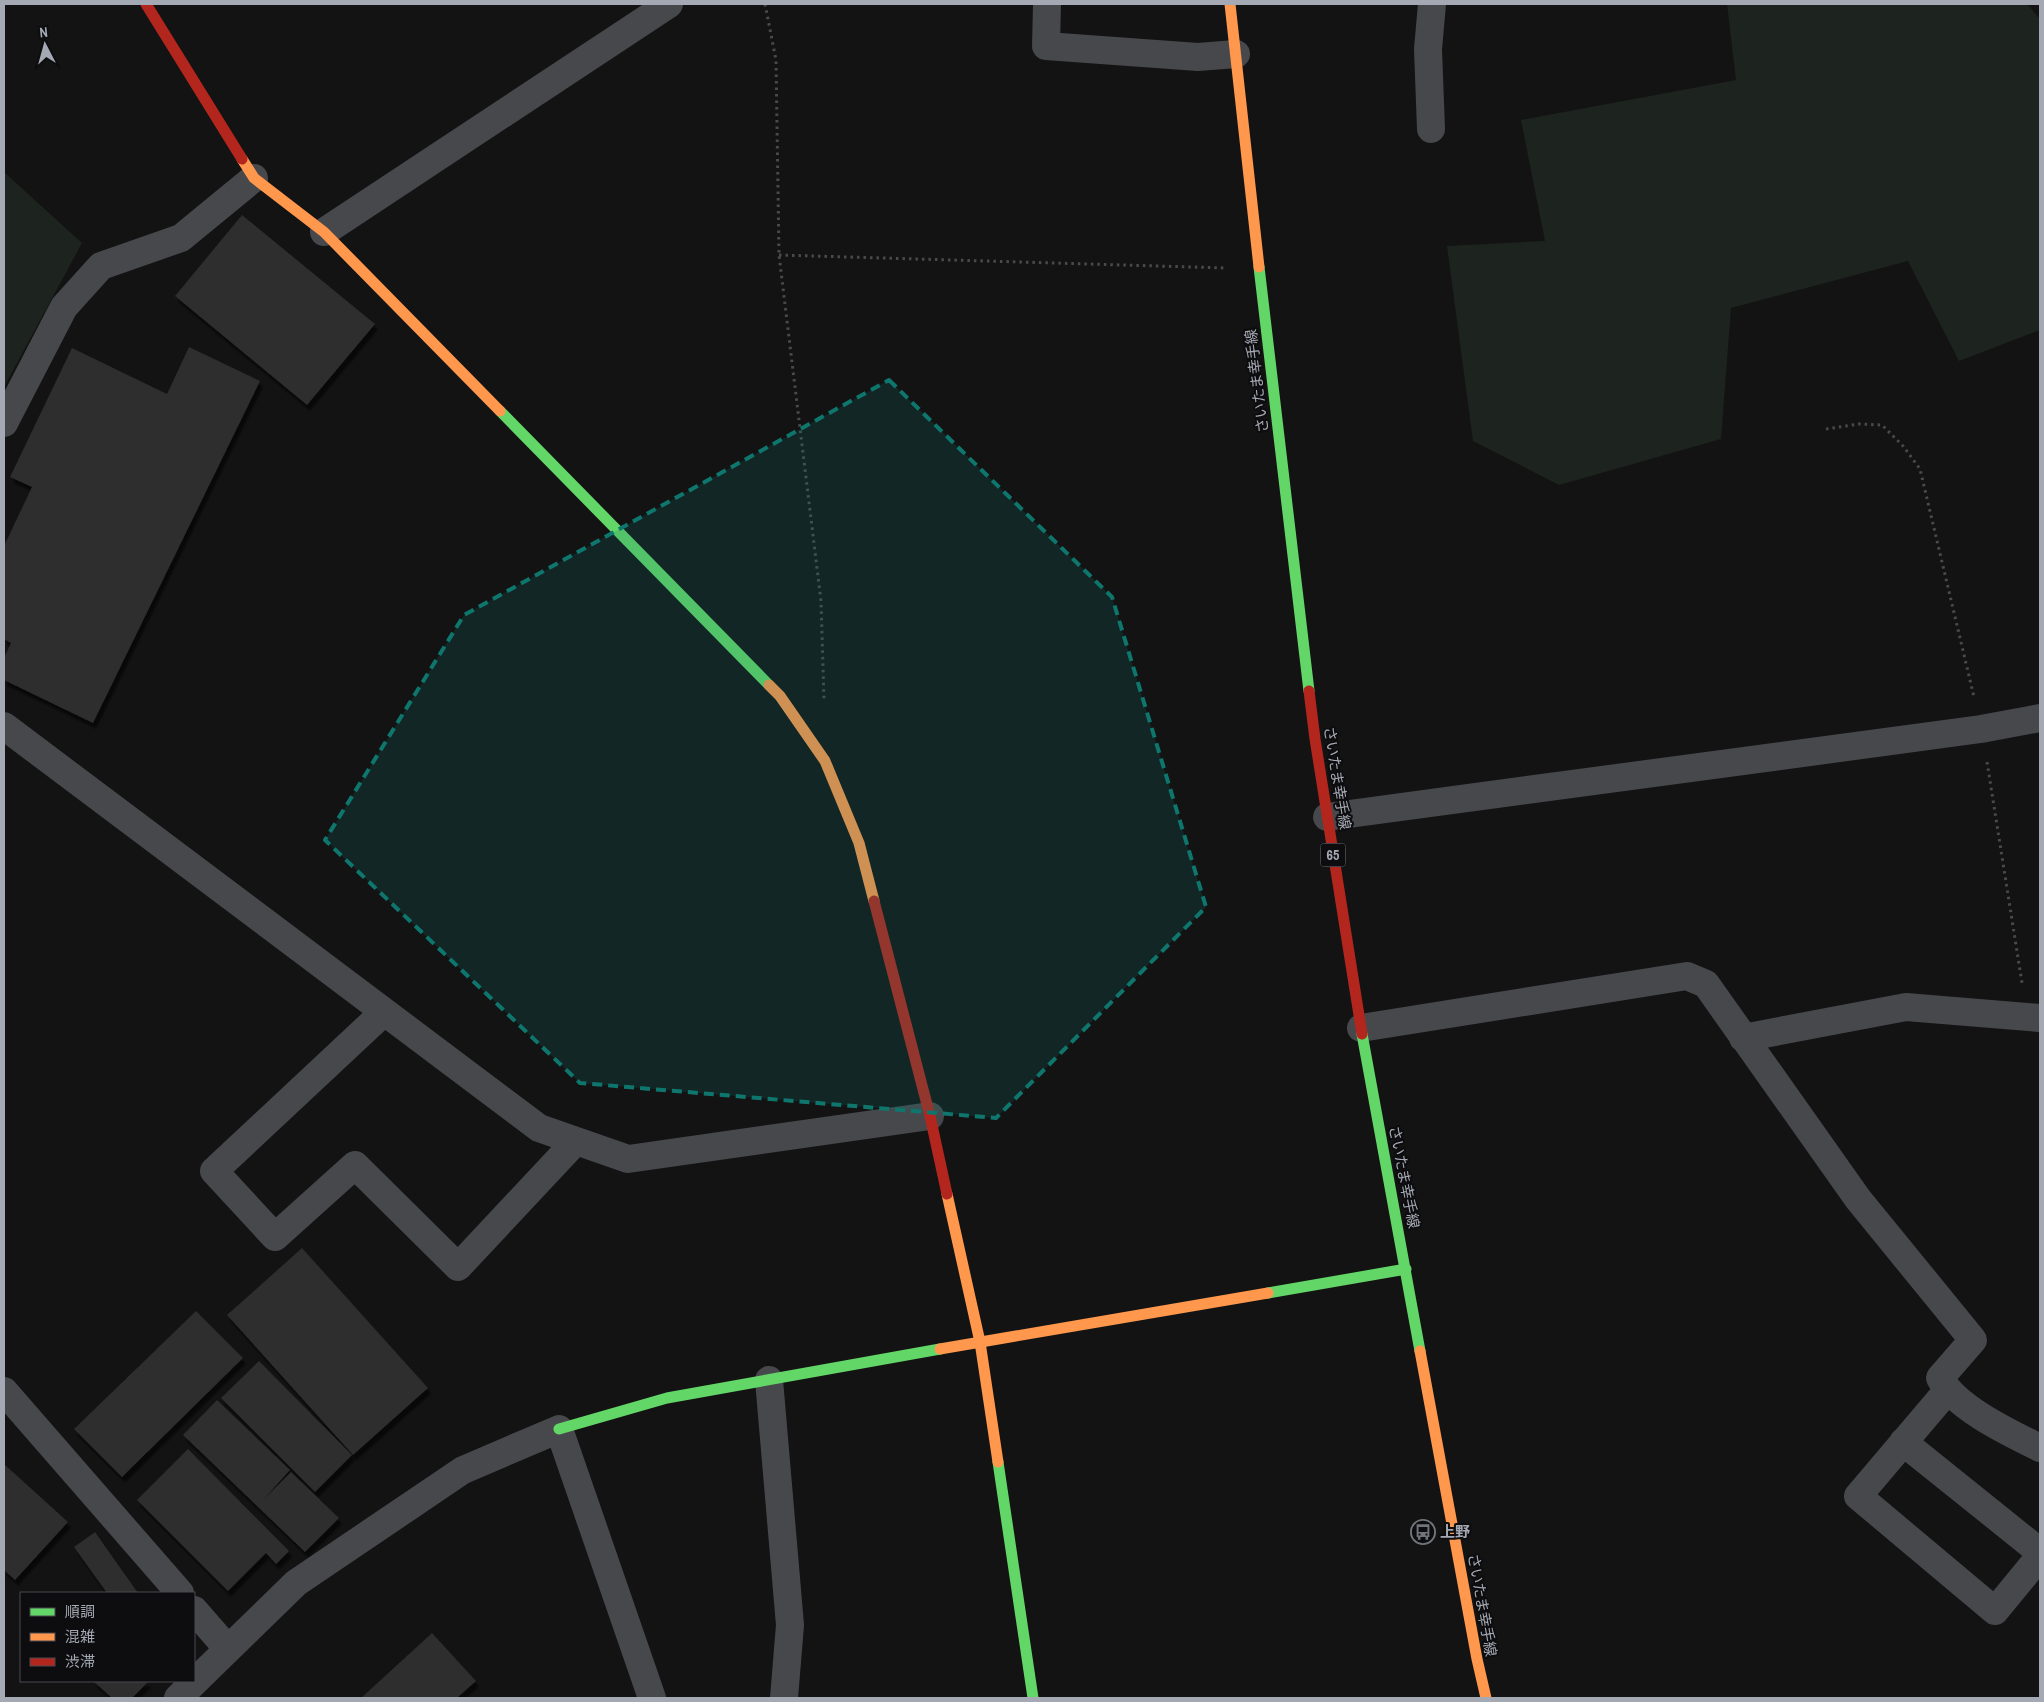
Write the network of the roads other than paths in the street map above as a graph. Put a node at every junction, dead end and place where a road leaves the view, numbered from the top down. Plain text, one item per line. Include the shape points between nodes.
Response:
1 (146, 4) edge
2 (669, 4) edge
3 (1047, 4) edge
4 (1230, 4) edge
5 (1432, 4) edge
6 (1236, 54) junction
7 (1431, 129) dead end
8 (254, 178) junction
9 (324, 232) junction
10 (4, 423) edge
11 (2040, 718) edge
12 (4, 726) edge
13 (1327, 817) junction
14 (384, 1012) junction
15 (2034, 1018) edge
16 (1361, 1028) junction
17 (1743, 1038) junction
18 (930, 1116) junction
19 (576, 1141) junction
20 (1406, 1269) junction
21 (980, 1342) junction
22 (768, 1380) junction
23 (1947, 1390) junction
24 (4, 1391) edge
25 (559, 1429) junction
26 (1903, 1442) junction
27 (2040, 1448) edge
28 (2040, 1552) edge
29 (2040, 1556) edge
30 (179, 1592) edge
31 (195, 1611) edge
32 (228, 1649) junction
33 (195, 1681) edge
34 (194, 1682) edge
35 (178, 1698) edge
36 (652, 1698) edge
37 (784, 1698) edge
38 (1033, 1698) edge
39 (1486, 1698) edge

1 - 8 street
2 - 9 street
3 - 6 street via 1046,46 1198,57
4 - 6 street, さいたま幸手線 / 65
5 - 7 street via 1428,49
6 - 13 street, さいたま幸手線 / 65 via 1259,268
8 - 9 street
8 - 10 street via 181,238 100,266 64,307
9 - 18 street via 780,696 825,761 859,843
11 - 13 street via 1981,729
12 - 14 street
13 - 16 street, さいたま幸手線 / 65
14 - 19 street via 539,1128
14 - 19 street via 214,1171 275,1237 355,1165 458,1267
15 - 17 street via 1906,1007
16 - 17 street via 1687,976 1706,984
16 - 20 street, さいたま幸手線 / 65
17 - 23 street via 1858,1199 1973,1340 1940,1378
18 - 19 street via 628,1159
18 - 21 street
20 - 21 street
20 - 39 street, さいたま幸手線 / 65
21 - 22 street
21 - 38 street
22 - 25 street via 667,1398
22 - 37 street via 790,1625
23 - 26 street
23 - 27 street via 1994,1425
24 - 30 street
25 - 32 street via 463,1470 296,1583
25 - 36 street
26 - 28 street
26 - 29 street via 1858,1496 1995,1611
31 - 32 street
32 - 33 street
34 - 35 street

